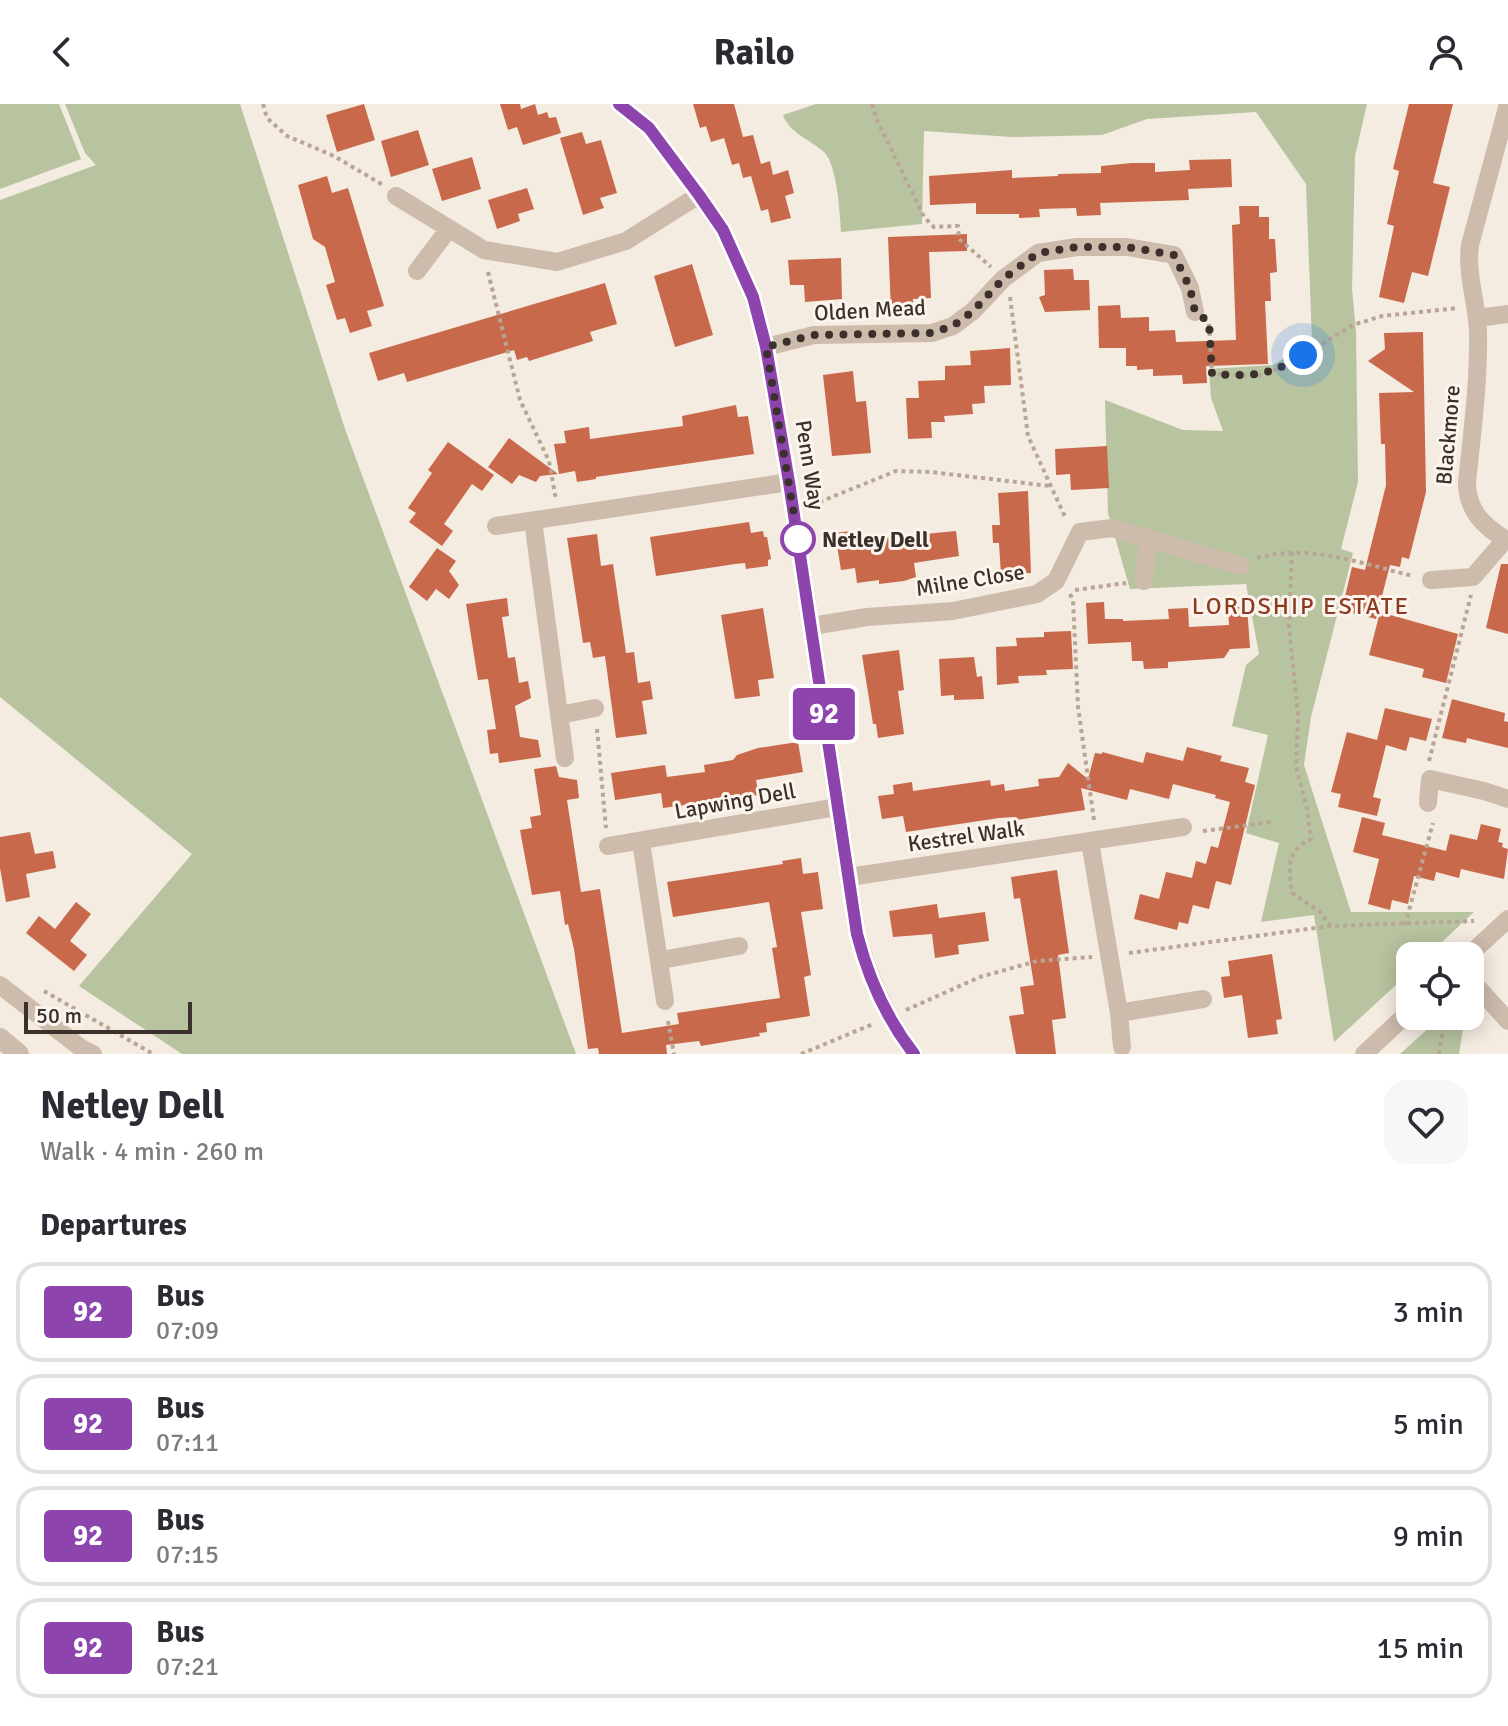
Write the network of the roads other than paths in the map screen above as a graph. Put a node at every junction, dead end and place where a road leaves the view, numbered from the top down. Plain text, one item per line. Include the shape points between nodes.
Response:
1 (619, 104) edge
2 (1508, 104) edge
3 (699, 195) junction
4 (396, 196) road end
5 (448, 230) junction
6 (417, 271) dead end
7 (1195, 312) road end
8 (1508, 314) edge
9 (1478, 318) junction
10 (766, 347) junction
11 (789, 482) junction
12 (533, 521) junction
13 (496, 526) dead end
14 (1148, 539) junction
15 (1506, 540) edge
16 (1241, 566) road end
17 (1431, 580) road end
18 (1144, 581) road end
19 (812, 626) junction
20 (595, 708) road end
21 (560, 715) junction
22 (565, 758) dead end
23 (1508, 799) edge
24 (1428, 803) road end
25 (837, 807) junction
26 (1183, 827) road end
27 (641, 842) junction
28 (1090, 842) junction
29 (608, 846) road end
30 (849, 877) junction
31 (1507, 920) edge
32 (1483, 942) edge
33 (739, 946) dead end
34 (661, 960) junction
35 (0, 985) edge
36 (1484, 994) edge
37 (1203, 999) dead end
38 (665, 1001) road end
39 (1119, 1013) junction
40 (1508, 1021) edge
41 (1396, 1024) edge
42 (0, 1038) edge
43 (1122, 1047) dead end
44 (19, 1054) edge
45 (93, 1054) edge
46 (914, 1054) edge
47 (1364, 1054) edge

1 - 3 street, Penn Way via 649,128
2 - 9 street, Blackmore via 1470,245
3 - 5 street via 626,241 557,262 484,250
3 - 10 street, Penn Way via 739,264
4 - 5 street
5 - 6 street
7 - 10 street, Olden Mead via 1174,255 1127,247 1077,247 1038,253 973,311 932,333 829,334
8 - 9 street
9 - 15 street, Blackmore via 1467,497 1483,524
10 - 11 street, Penn Way
11 - 12 street
11 - 19 street, Penn Way
12 - 13 street
12 - 21 street
14 - 16 street
14 - 18 street
14 - 19 street, Milne Close via 1112,528 1080,532 1063,587 1037,594 953,611
15 - 17 street, Blackmore via 1473,577
19 - 25 street, Penn Way
20 - 21 street
21 - 22 street
23 - 24 street via 1430,779
25 - 27 street, Lapwing Dell
25 - 30 street, Penn Way
26 - 28 street, Kestrel Walk
27 - 29 street, Lapwing Dell
27 - 34 street
28 - 30 street, Kestrel Walk
28 - 39 street
30 - 46 street, Penn Way via 865,965
31 - 32 street
33 - 34 street
34 - 38 street
35 - 45 street
36 - 40 street
37 - 39 street
39 - 43 street
41 - 47 street
42 - 44 street

